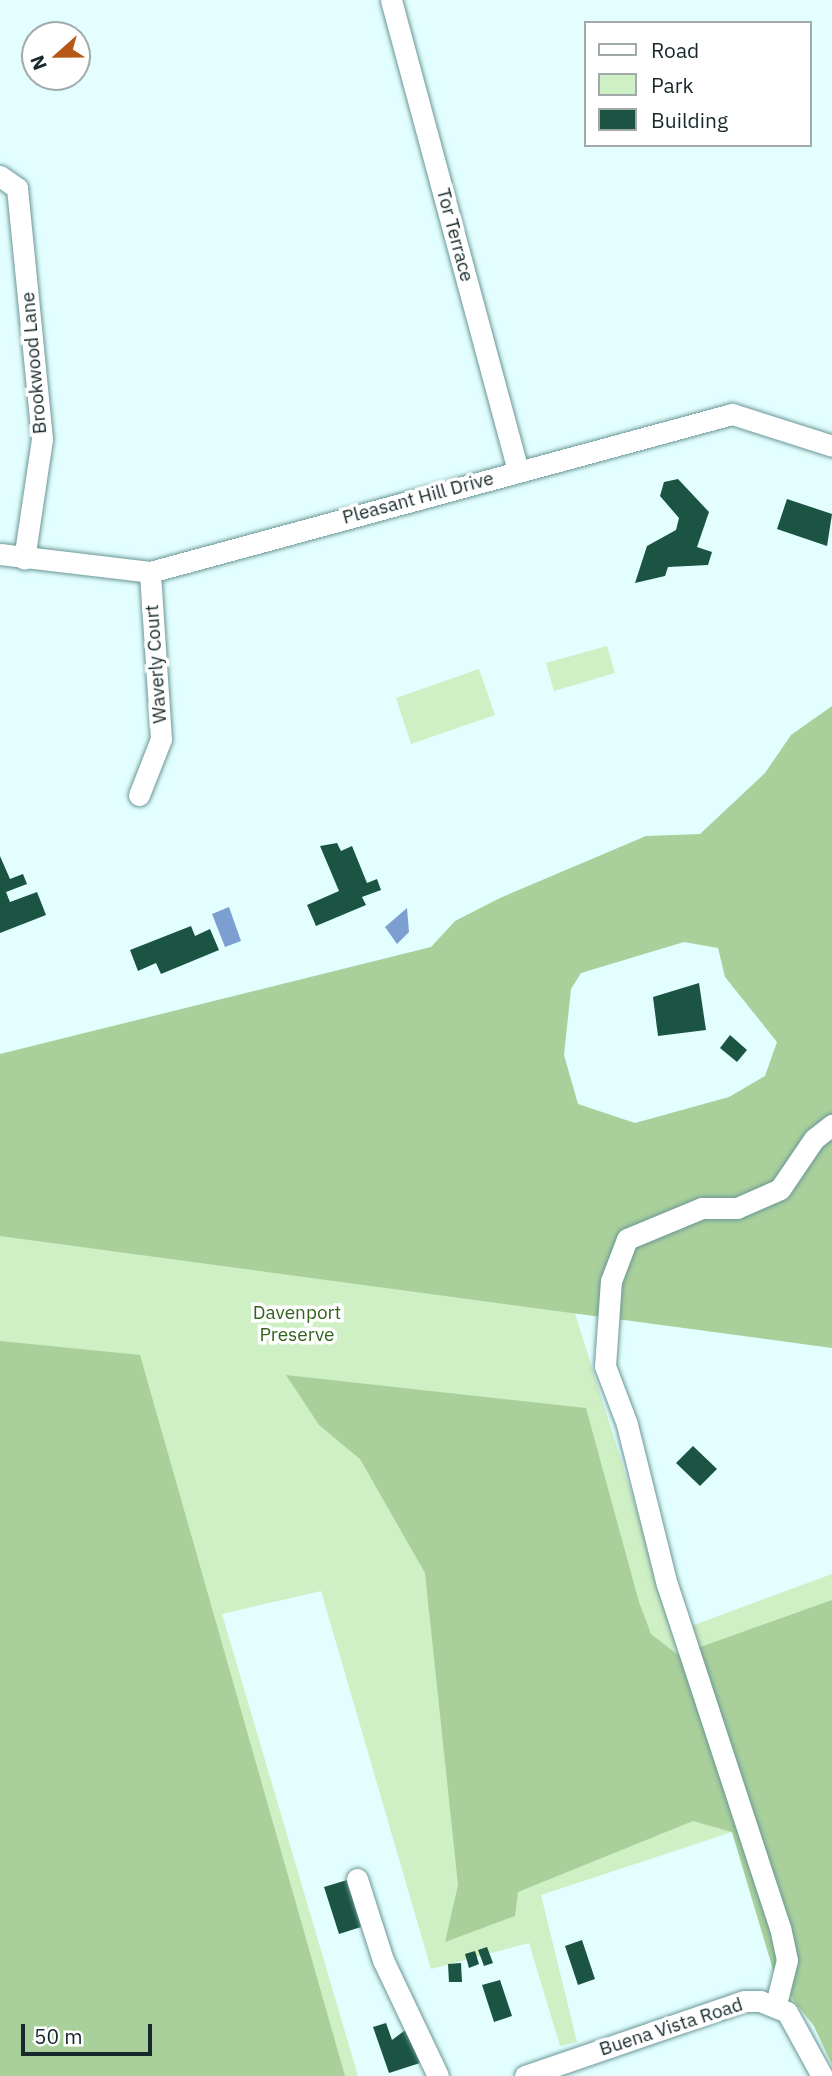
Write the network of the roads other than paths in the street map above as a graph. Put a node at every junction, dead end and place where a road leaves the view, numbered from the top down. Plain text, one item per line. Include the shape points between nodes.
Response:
1 (391, 0) edge
2 (0, 176) edge
3 (832, 446) edge
4 (518, 471) junction
5 (0, 554) edge
6 (24, 559) junction
7 (150, 572) junction
8 (139, 795) dead end
9 (832, 1125) edge
10 (357, 1879) dead end
11 (776, 2004) junction
12 (438, 2076) edge
13 (525, 2076) edge
14 (822, 2076) edge

1 - 4 street, Tor Terrace
2 - 6 street, Brookwood Lane via 17,188 42,439
3 - 4 street, Pleasant Hill Drive via 732,414
4 - 7 street, Pleasant Hill Drive
5 - 6 street, Pleasant Hill Drive
6 - 7 street, Pleasant Hill Drive
7 - 8 street, Waverly Court via 160,739
9 - 11 street via 814,1139 780,1189 737,1208 702,1208 627,1239 611,1281 606,1366 627,1424 667,1586 780,1928 787,1960
10 - 12 street via 383,1960
11 - 13 street, Buena Vista Road via 744,2001
11 - 14 street via 799,2026

